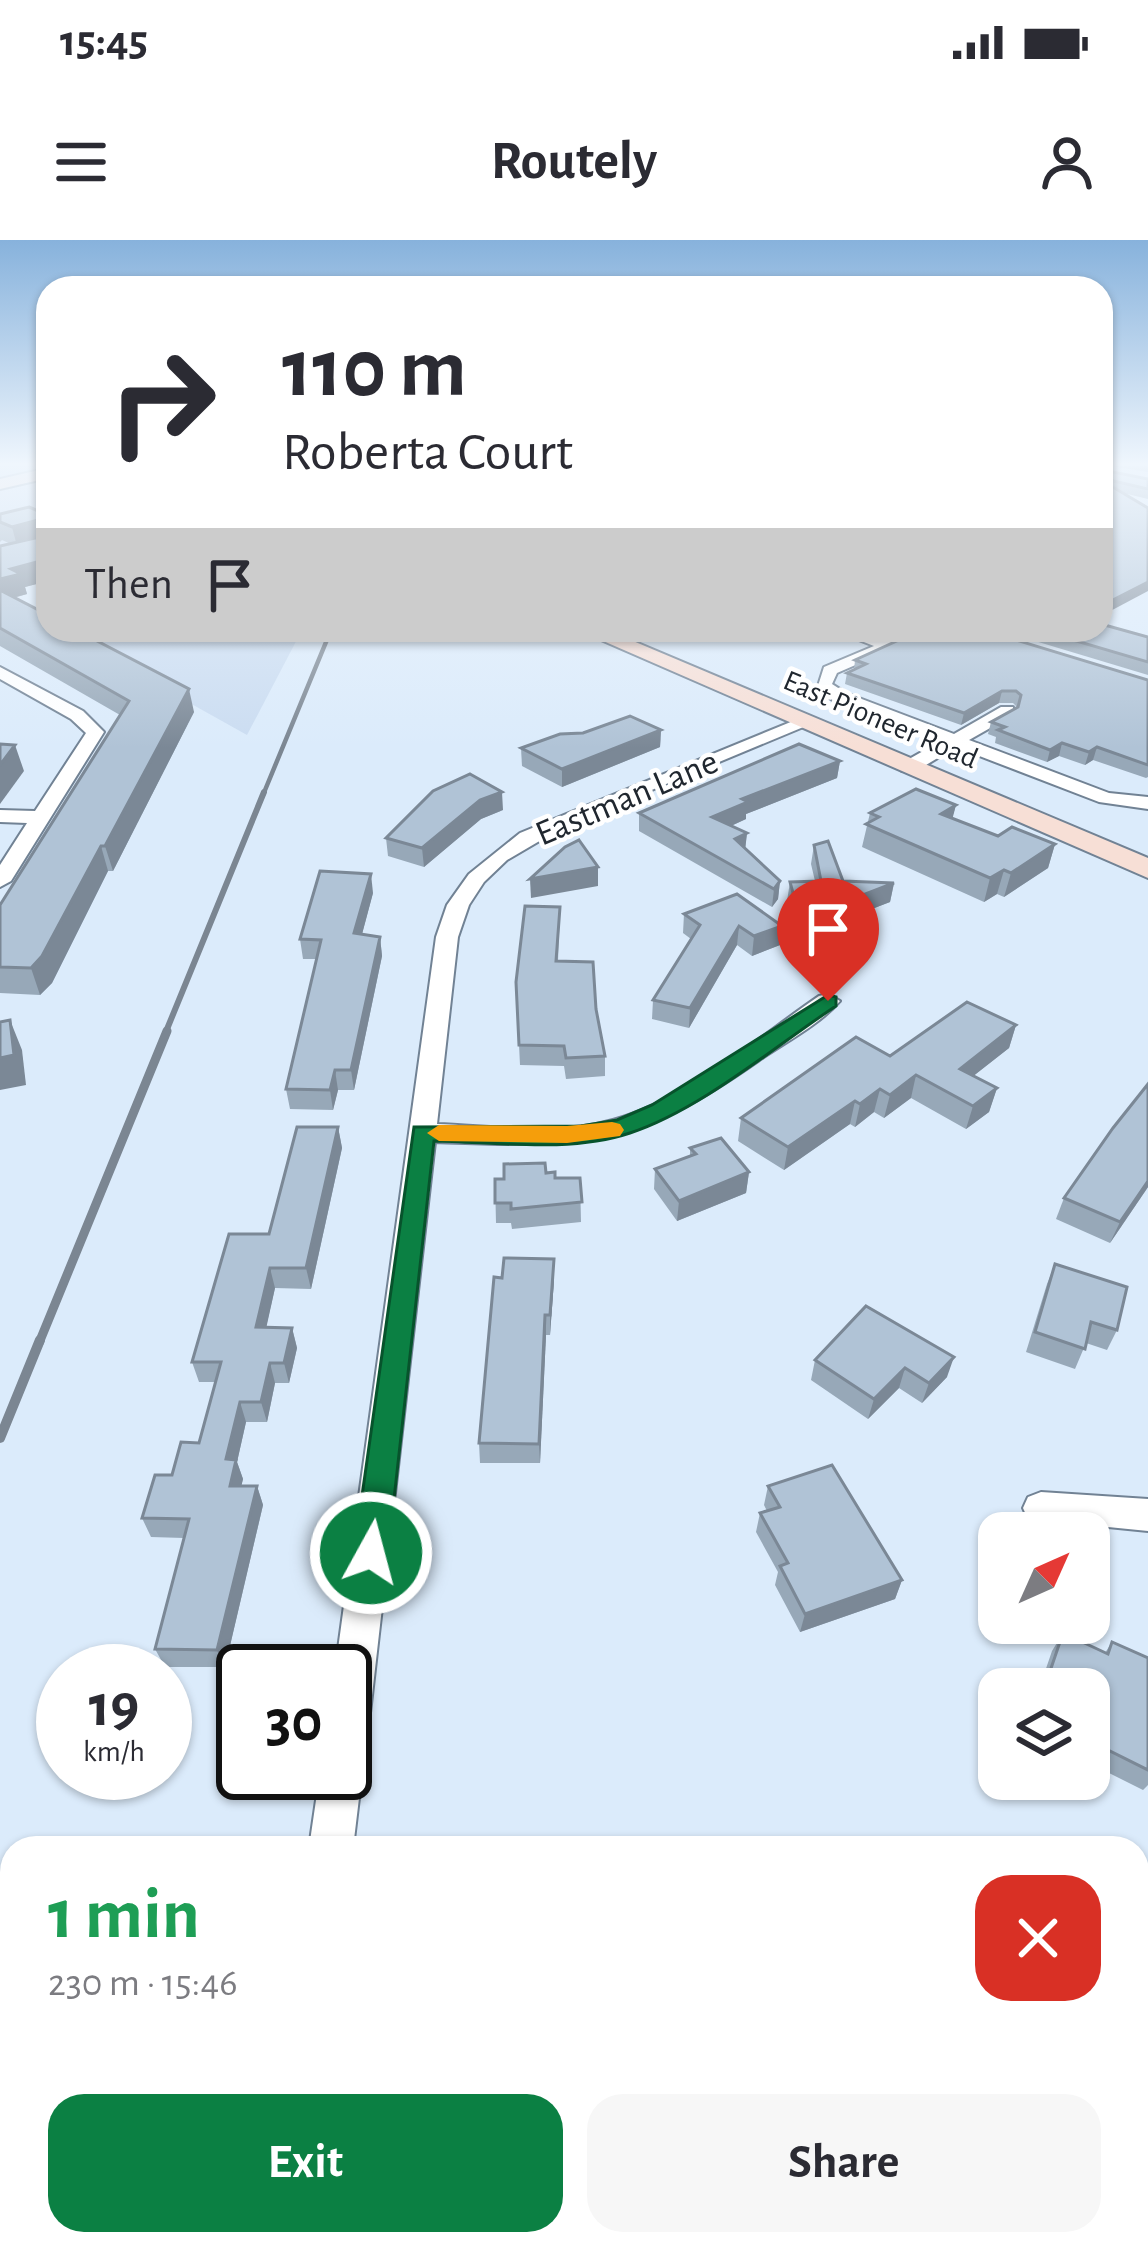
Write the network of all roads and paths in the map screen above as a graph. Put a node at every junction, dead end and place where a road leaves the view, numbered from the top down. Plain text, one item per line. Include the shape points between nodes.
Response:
1 (617, 642) edge
2 (876, 642) edge
3 (894, 642) edge
4 (885, 645) junction
5 (0, 672) edge
6 (1007, 711) edge
7 (804, 723) junction
8 (955, 741) junction
9 (909, 767) junction
10 (1148, 802) edge
11 (0, 816) edge
12 (42, 817) junction
13 (1148, 869) edge
14 (0, 881) edge
15 (828, 1001) dead end
16 (423, 1133) junction
17 (1041, 1508) dead end
18 (1148, 1515) edge
19 (358, 1644) edge
20 (337, 1800) edge
21 (333, 1836) edge

1 - 7 main road, East Pioneer Road
2 - 4 street
3 - 4 street
4 - 8 street via 827,672 825,687
5 - 12 street via 95,732
6 - 8 street
7 - 9 main road, East Pioneer Road
7 - 16 street, Eastman Lane via 554,824 479,875 448,932
8 - 9 street
8 - 10 street via 1112,800
9 - 13 main road, East Pioneer Road
11 - 12 street
12 - 14 street
15 - 16 street via 661,1111 622,1127
16 - 19 street, Eastman Lane
17 - 18 street
20 - 21 street

